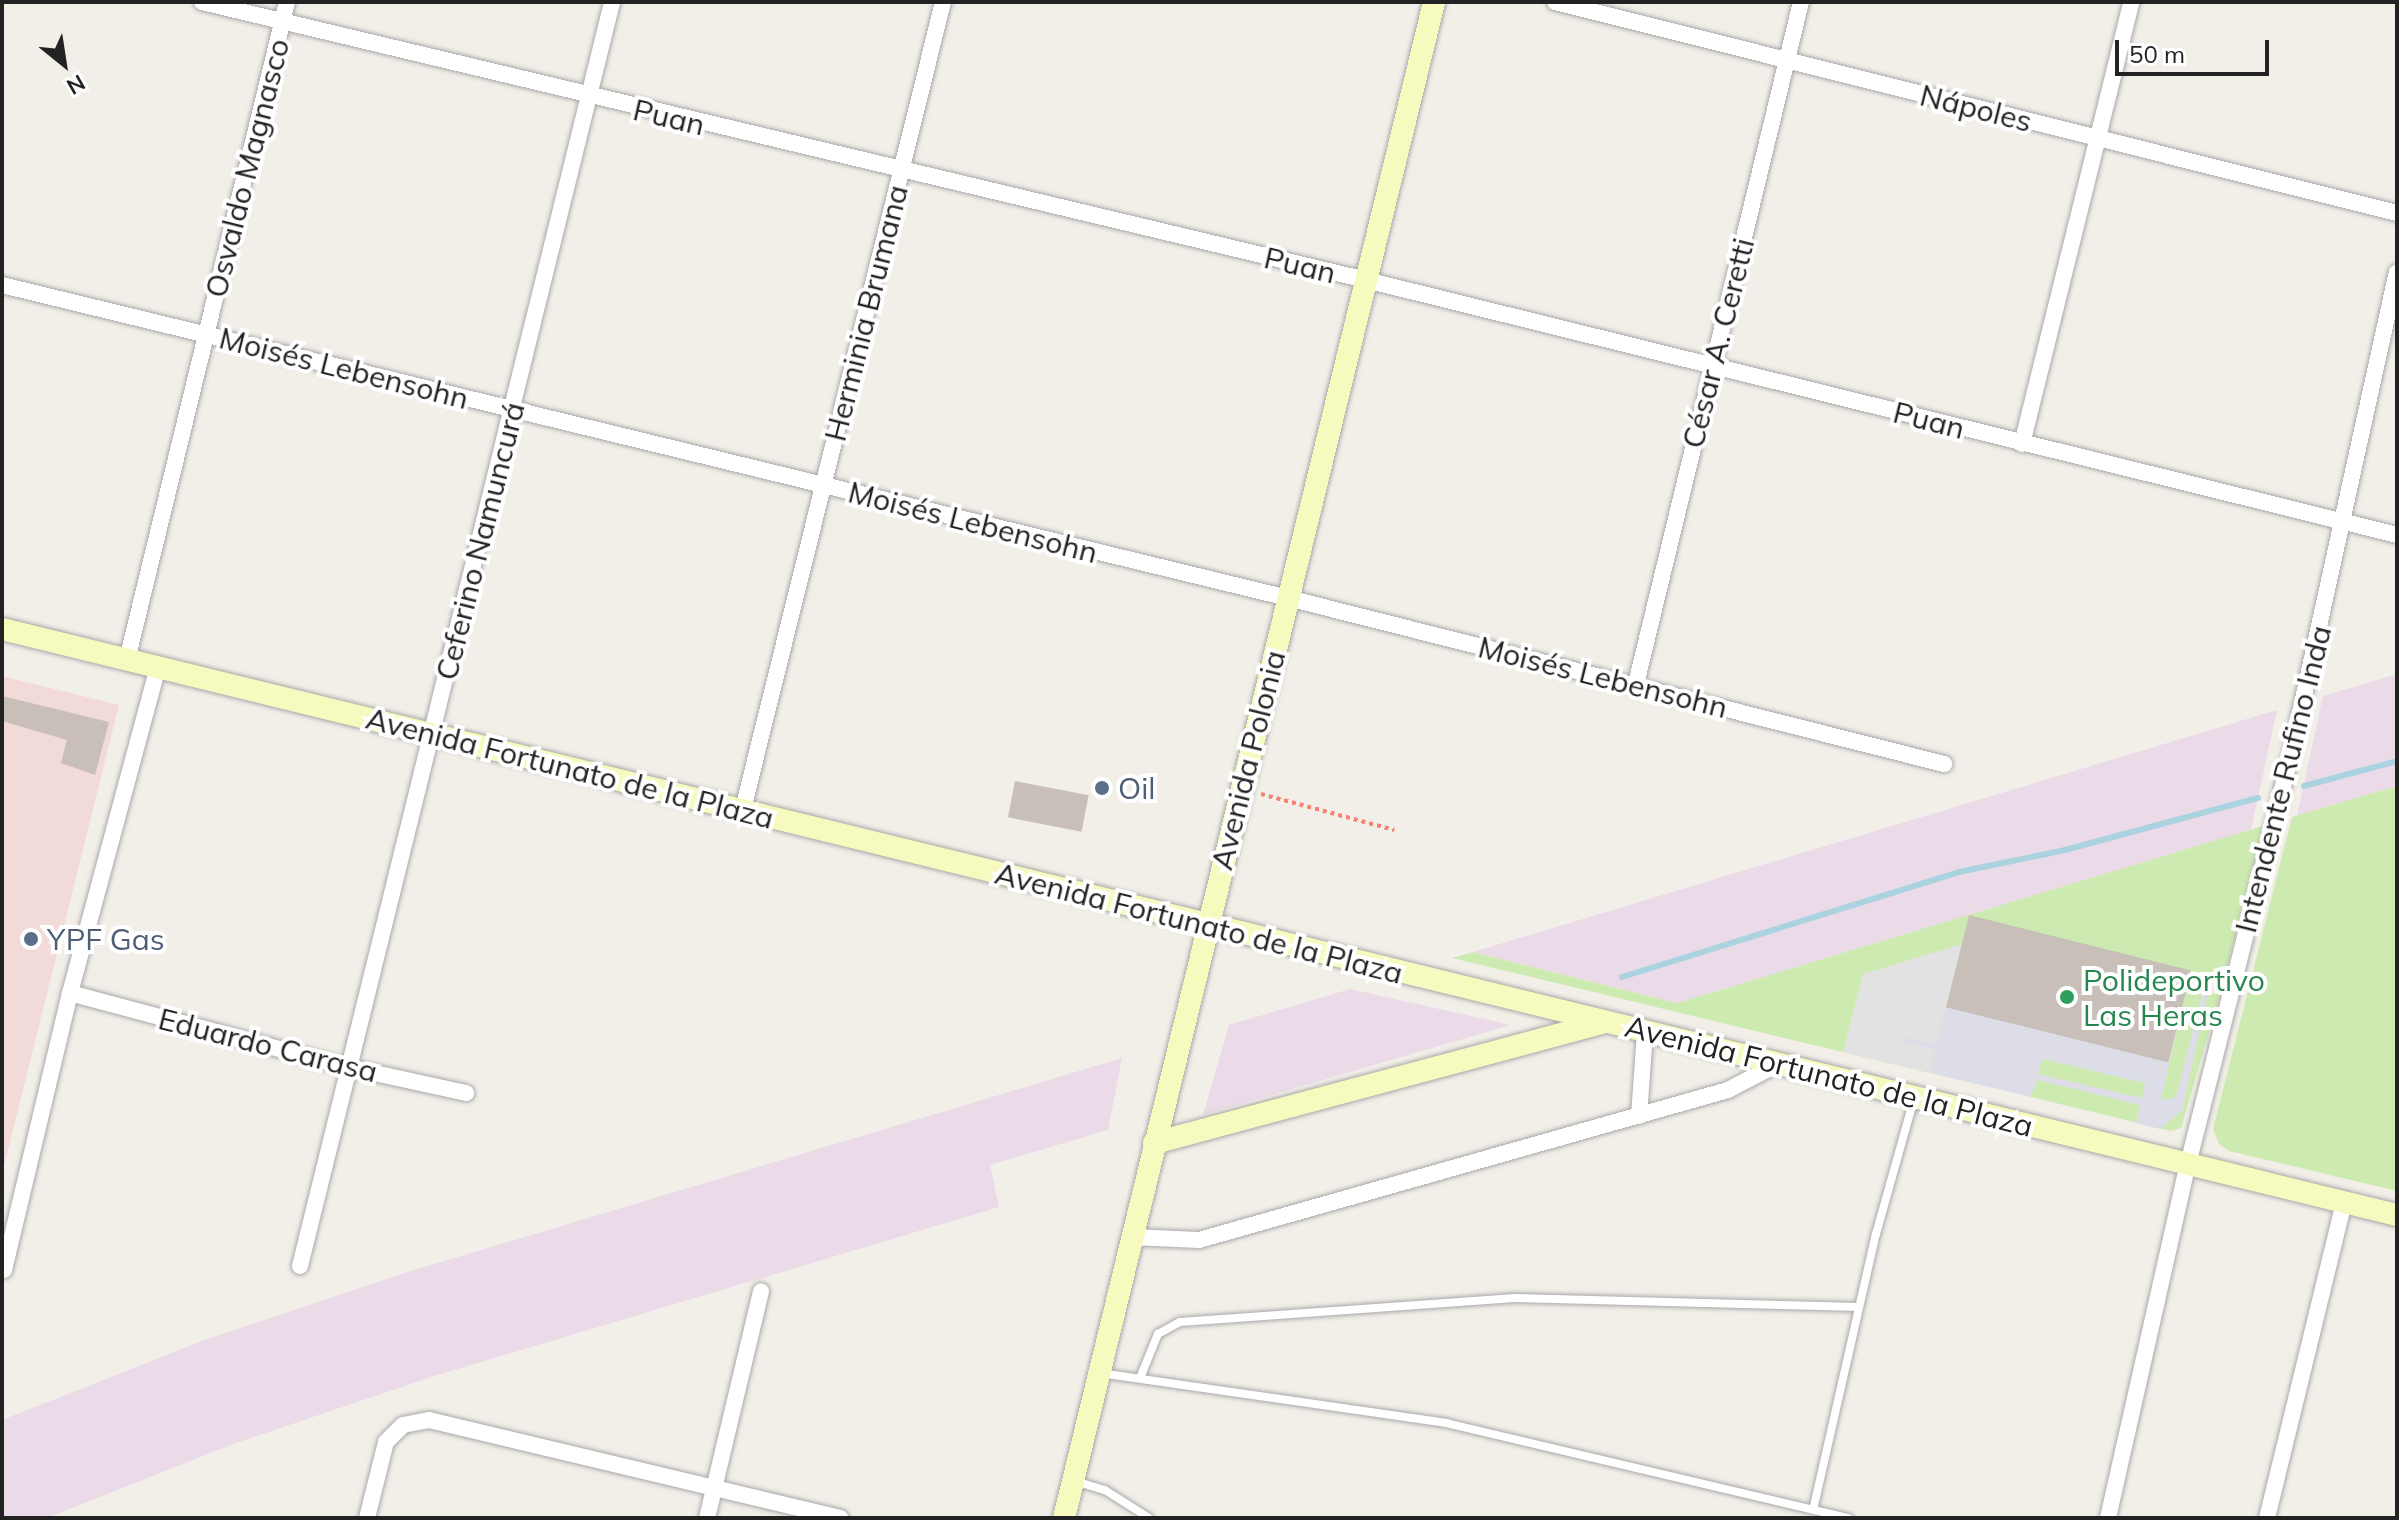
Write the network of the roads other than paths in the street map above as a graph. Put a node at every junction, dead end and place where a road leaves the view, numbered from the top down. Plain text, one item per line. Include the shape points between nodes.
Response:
1 (202, 2) edge
2 (287, 2) edge
3 (612, 2) edge
4 (943, 2) edge
5 (1434, 2) edge
6 (1555, 2) edge
7 (1801, 2) edge
8 (2131, 2) edge
9 (282, 21) junction
10 (1787, 59) junction
11 (589, 98) junction
12 (2097, 139) junction
13 (901, 172) junction
14 (2397, 213) edge
15 (2397, 273) edge
16 (1366, 280) junction
17 (2, 285) edge
18 (206, 335) junction
19 (1713, 365) junction
20 (513, 410) junction
21 (2022, 444) junction
22 (823, 485) junction
23 (2343, 522) junction
24 (2397, 535) edge
25 (1288, 598) junction
26 (2, 629) edge
27 (127, 660) junction
28 (158, 667) junction
29 (1636, 684) junction
30 (433, 734) junction
31 (1944, 764) dead end
32 (743, 809) junction
33 (1208, 925) junction
34 (70, 993) junction
35 (1604, 1022) junction
36 (1645, 1032) junction
37 (1778, 1064) junction
38 (347, 1067) junction
39 (466, 1093) dead end
40 (1914, 1097) junction
41 (1639, 1116) junction
42 (1154, 1143) junction
43 (2188, 1164) junction
44 (2344, 1202) junction
45 (2397, 1215) edge
46 (1132, 1237) junction
47 (300, 1266) dead end
48 (4, 1270) dead end
49 (761, 1291) dead end
50 (1859, 1307) junction
51 (1099, 1373) junction
52 (1140, 1378) junction
53 (1073, 1480) junction
54 (714, 1488) junction
55 (1814, 1506) junction
56 (367, 1518) edge
57 (707, 1518) edge
58 (840, 1518) edge
59 (1064, 1518) edge
60 (1149, 1518) edge
61 (1849, 1518) edge
62 (2108, 1518) edge
63 (2267, 1518) edge

1 - 9 street, Puan
2 - 9 street, Osvaldo Magnasco
3 - 11 street, Ceferino Namuncurá
4 - 13 street, Herminia Brumana
5 - 16 main road, Avenida Polonia
6 - 10 street, Nápoles
7 - 10 street, César A. Ceretti
8 - 12 street
9 - 11 street, Puan
9 - 18 street, Osvaldo Magnasco
10 - 12 street, Nápoles
10 - 19 street, César A. Ceretti
11 - 13 street, Puan
11 - 20 street, Ceferino Namuncurá
12 - 14 street, Nápoles
12 - 21 street
13 - 16 street, Puan
13 - 22 street, Herminia Brumana
15 - 23 street, Intendente Rufino Inda
16 - 19 street, Puan
16 - 25 main road, Avenida Polonia
17 - 18 street, Moisés Lebensohn
18 - 20 street, Moisés Lebensohn
18 - 27 street, Osvaldo Magnasco
19 - 21 street, Puan
19 - 29 street, César A. Ceretti
20 - 22 street, Moisés Lebensohn
20 - 30 street, Ceferino Namuncurá
21 - 23 street, Puan
22 - 25 street, Moisés Lebensohn
22 - 32 street, Herminia Brumana
23 - 24 street, Puan
23 - 43 street, Intendente Rufino Inda
25 - 29 street, Moisés Lebensohn
25 - 33 main road, Avenida Polonia
26 - 27 main road, Avenida Fortunato de la Plaza
27 - 28 main road, Avenida Fortunato de la Plaza
28 - 30 main road, Avenida Fortunato de la Plaza
28 - 34 street
29 - 31 street, Moisés Lebensohn
30 - 32 main road, Avenida Fortunato de la Plaza
30 - 38 street, Ceferino Namuncurá
32 - 33 main road, Avenida Fortunato de la Plaza
33 - 35 main road, Avenida Fortunato de la Plaza
33 - 42 main road, Avenida Polonia
34 - 38 street, Eduardo Carasa
34 - 48 street
35 - 36 main road, Avenida Fortunato de la Plaza
35 - 42 main road
36 - 37 main road, Avenida Fortunato de la Plaza
36 - 41 street
37 - 40 main road, Avenida Fortunato de la Plaza
37 - 41 street via 1728,1090
38 - 39 street, Eduardo Carasa
38 - 47 street, Ceferino Namuncurá
40 - 43 main road, Avenida Fortunato de la Plaza
40 - 50 lane
41 - 46 street via 1199,1240
42 - 46 main road, Avenida Polonia
43 - 44 main road, Avenida Fortunato de la Plaza
43 - 62 street, Intendente Rufino Inda
44 - 45 main road, Avenida Fortunato de la Plaza
44 - 63 street
46 - 51 main road, Avenida Polonia
49 - 54 street
50 - 52 lane via 1515,1298 1180,1322 1158,1334
50 - 55 lane
51 - 52 lane
51 - 53 main road, Avenida Polonia
52 - 55 lane via 1392,1412
53 - 59 main road, Avenida Polonia
53 - 60 lane via 1105,1490
54 - 56 street via 429,1420 403,1425 386,1442
54 - 57 street
54 - 58 street
55 - 61 lane

